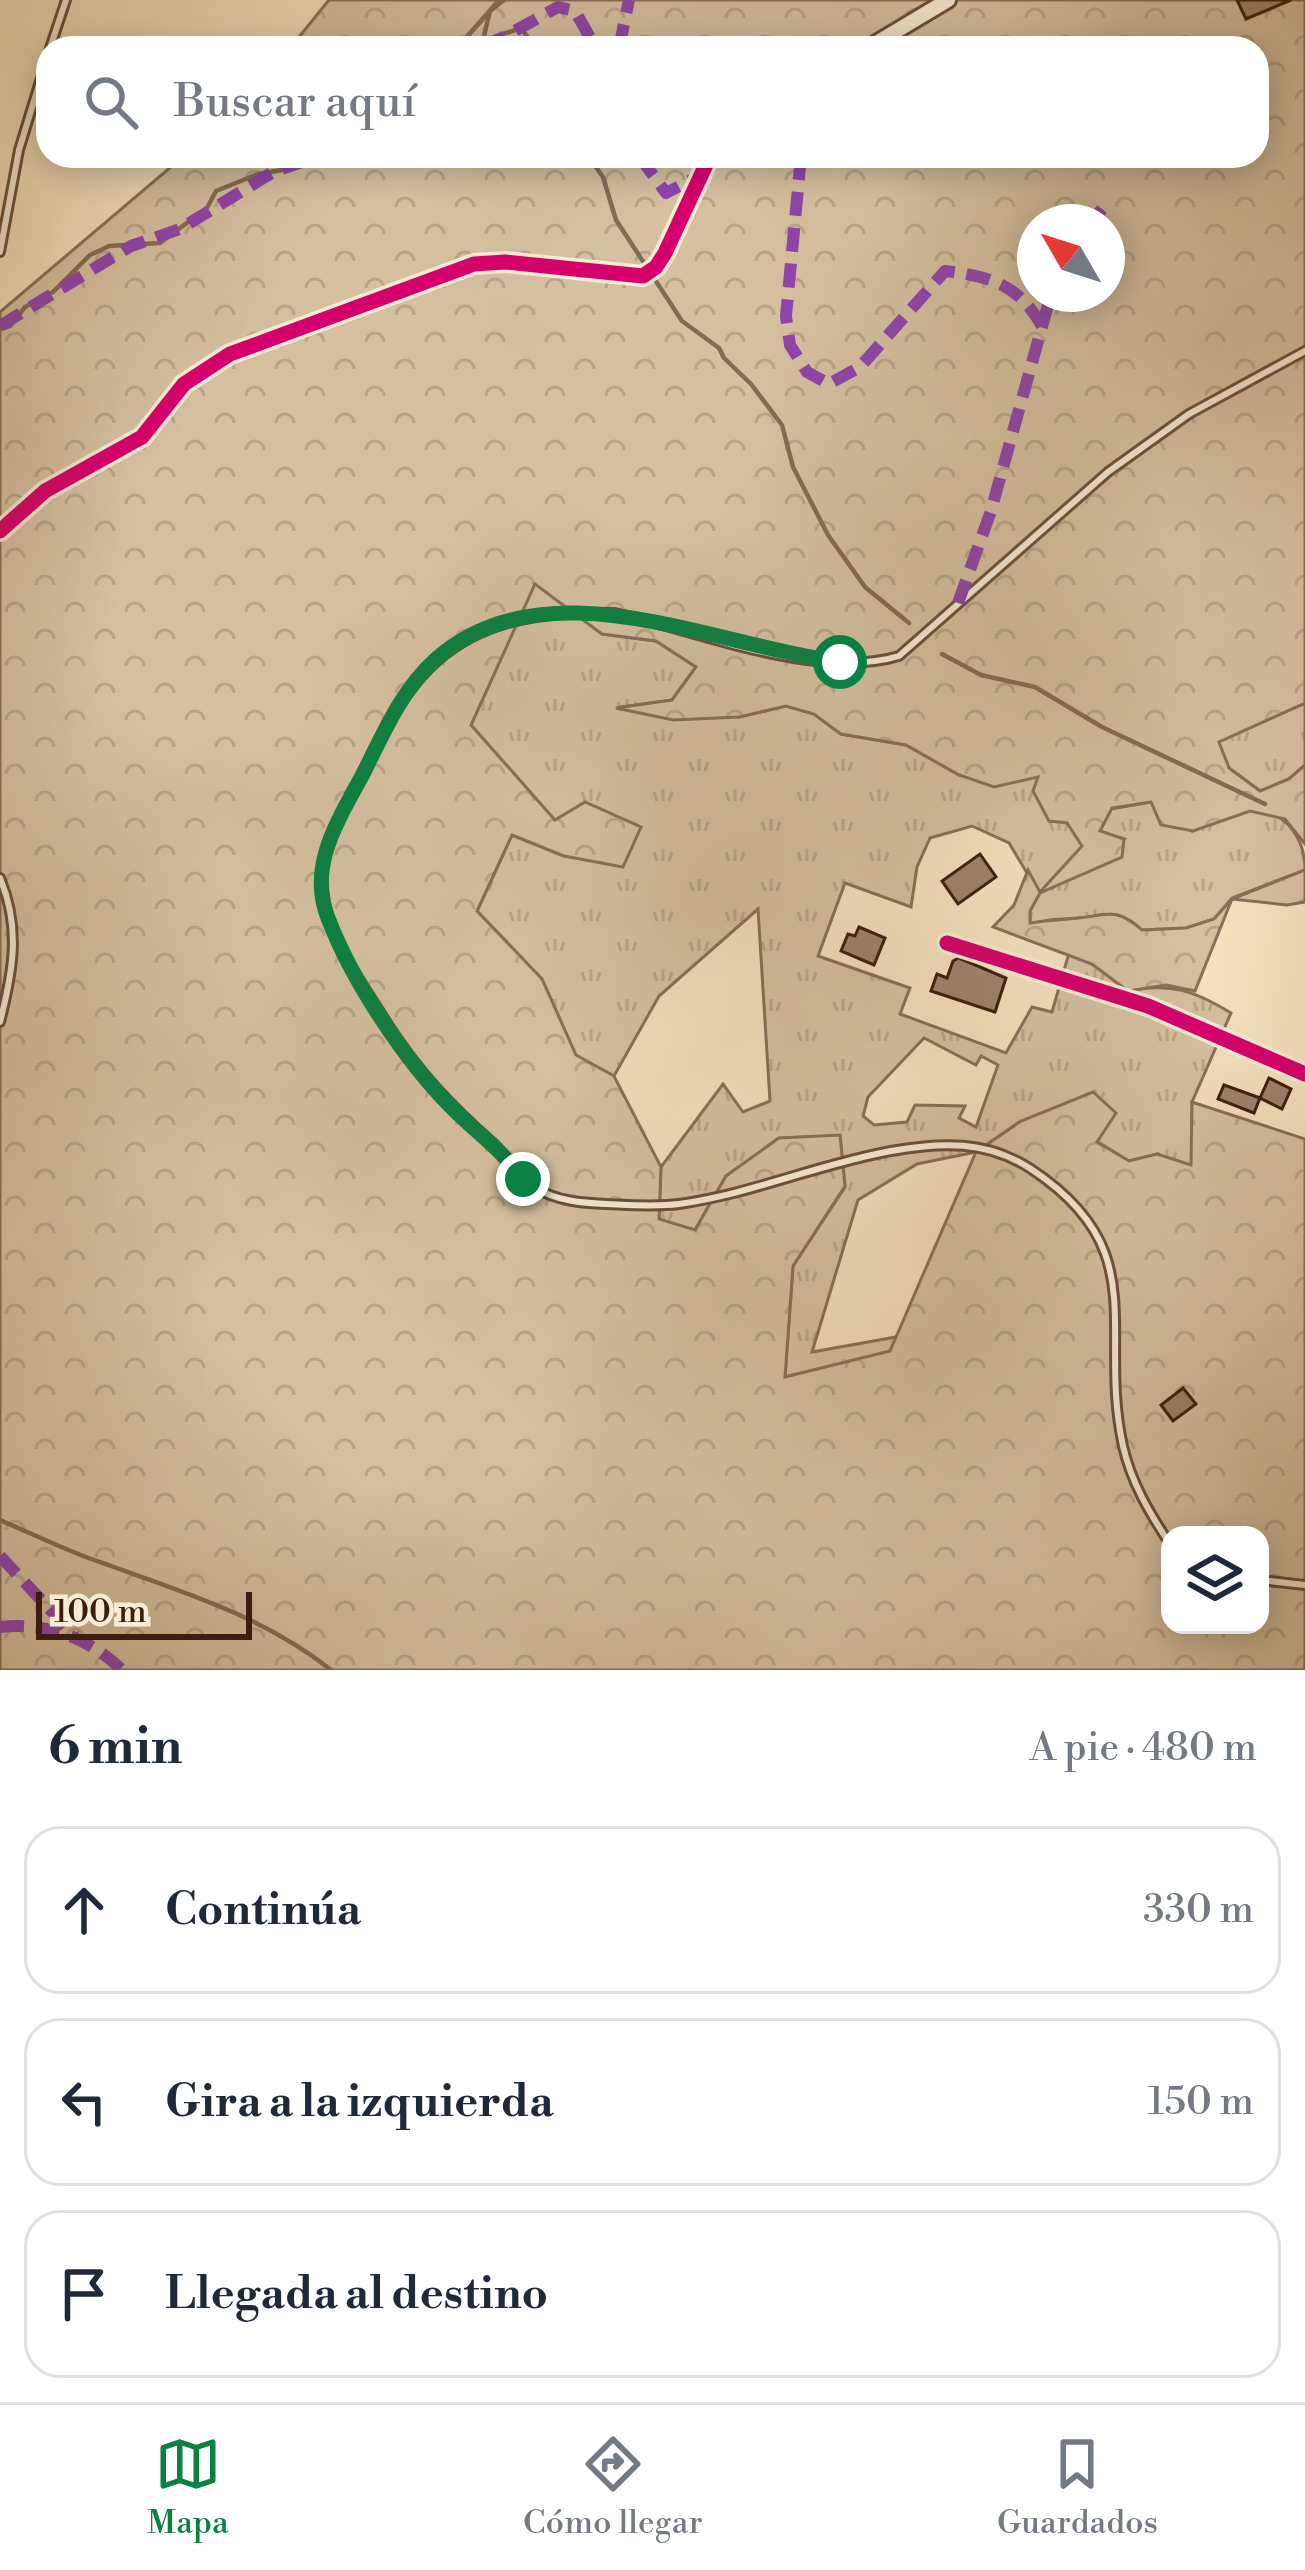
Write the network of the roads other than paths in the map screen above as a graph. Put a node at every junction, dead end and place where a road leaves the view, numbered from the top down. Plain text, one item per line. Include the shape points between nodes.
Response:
1 (66, 0) edge
2 (948, 0) edge
3 (54, 36) edge
4 (888, 36) edge
5 (36, 94) edge
6 (704, 168) edge
7 (0, 252) edge
8 (1305, 351) edge
9 (0, 531) edge
10 (0, 878) edge
11 (947, 943) dead end
12 (0, 1022) edge
13 (1305, 1074) edge
14 (1161, 1530) edge
15 (1269, 1581) edge
16 (1305, 1585) edge

1 - 3 lane
2 - 4 street
5 - 7 lane
6 - 9 street via 665,253 643,276 474,264 284,332 200,372 142,436 44,491
8 - 14 lane via 1126,458 899,656 877,663 787,656 588,612 524,618 452,647 393,714 321,869 326,914 341,949 391,1030 446,1102 537,1190 584,1203 677,1204 932,1144 1010,1156 1059,1190 1105,1247 1124,1451
10 - 12 lane via 16,948
11 - 13 street via 1148,1006
15 - 16 lane

